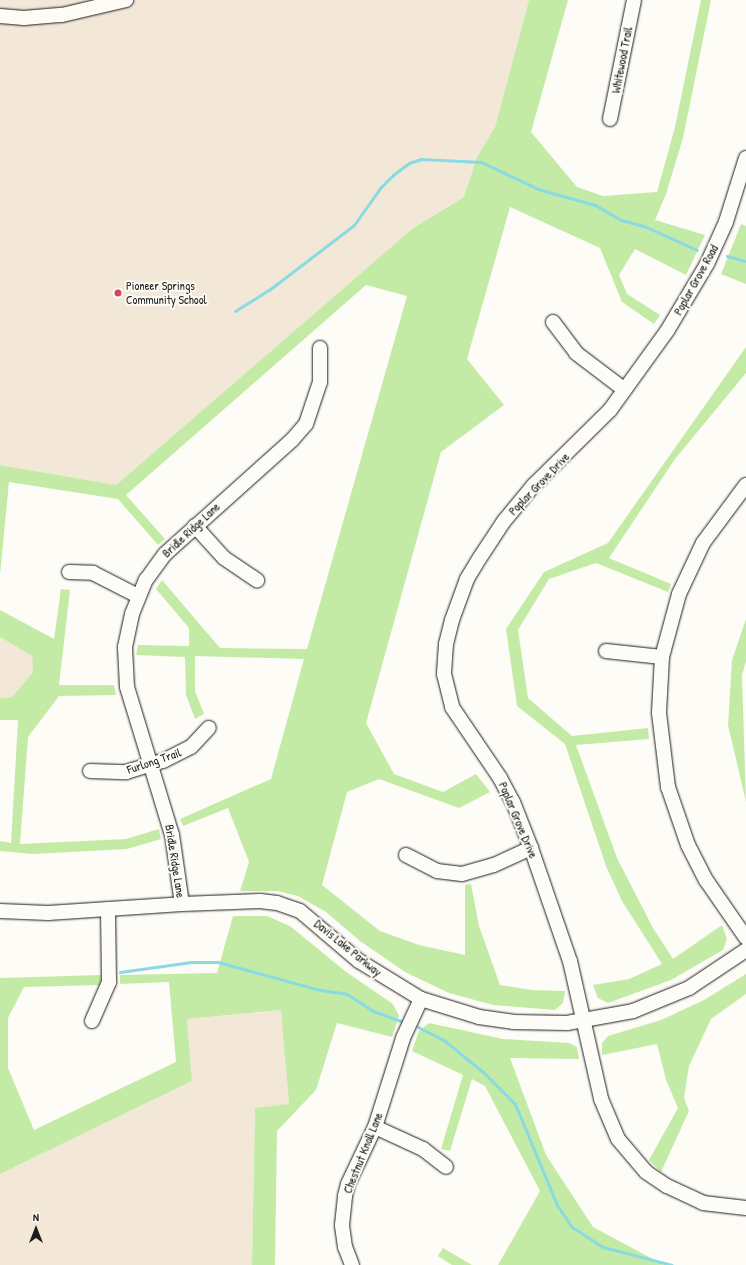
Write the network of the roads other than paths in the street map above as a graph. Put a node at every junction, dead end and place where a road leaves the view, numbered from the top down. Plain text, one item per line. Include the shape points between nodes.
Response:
1 (126, 0) edge
2 (634, 0) edge
3 (0, 16) edge
4 (610, 119) dead end
5 (746, 158) edge
6 (553, 322) dead end
7 (320, 348) dead end
8 (625, 390) junction
9 (746, 485) edge
10 (195, 526) junction
11 (69, 572) dead end
12 (257, 580) dead end
13 (138, 596) junction
14 (606, 651) dead end
15 (662, 657) junction
16 (209, 728) dead end
17 (151, 765) junction
18 (90, 771) dead end
19 (531, 848) junction
20 (406, 855) dead end
21 (182, 904) junction
22 (108, 909) junction
23 (0, 911) edge
24 (746, 938) edge
25 (746, 950) edge
26 (421, 999) junction
27 (92, 1021) dead end
28 (584, 1021) junction
29 (375, 1127) junction
30 (446, 1167) dead end
31 (746, 1208) edge
32 (352, 1265) edge

1 - 3 street via 62,15 24,18
2 - 4 street, Whitewood Trail
5 - 8 street, Poplar Grove Road via 726,222 707,264 667,332
6 - 8 street via 576,353
7 - 10 street, Bridle Ridge Lane via 320,382 306,424 292,440
8 - 19 street, Poplar Grove Drive via 610,410 533,486 504,521 467,579 446,644 444,674 452,707 500,778 513,802
9 - 15 street via 725,511 691,566 679,594
10 - 12 street via 224,558
10 - 13 street, Bridle Ridge Lane via 164,554
11 - 13 street via 92,573
13 - 17 street, Bridle Ridge Lane via 127,632 124,667 127,687
14 - 15 street
15 - 24 street via 659,713 661,741 676,816 706,880
16 - 17 street, Furlong Trail via 191,747
17 - 18 street, Furlong Trail via 126,772
17 - 21 street, Bridle Ridge Lane via 174,840
19 - 20 street via 494,865 462,874 437,871
19 - 28 street, Poplar Grove Drive via 570,961
21 - 22 street, Davis Lake Parkway
21 - 26 street, Davis Lake Parkway via 260,901 291,906 313,920 359,961
22 - 23 street, Davis Lake Parkway via 33,913
22 - 27 street via 109,982
25 - 28 street, Davis Lake Parkway via 689,988 660,1001 633,1011
26 - 28 street, Davis Lake Parkway via 479,1017 512,1022
26 - 29 street, Chestnut Knoll Lane via 403,1038
28 - 31 street, Poplar Grove Drive via 601,1099 609,1122 629,1155 646,1172 686,1196 722,1207
29 - 30 street via 423,1149
29 - 32 street, Chestnut Knoll Lane via 348,1184 343,1208 345,1247

